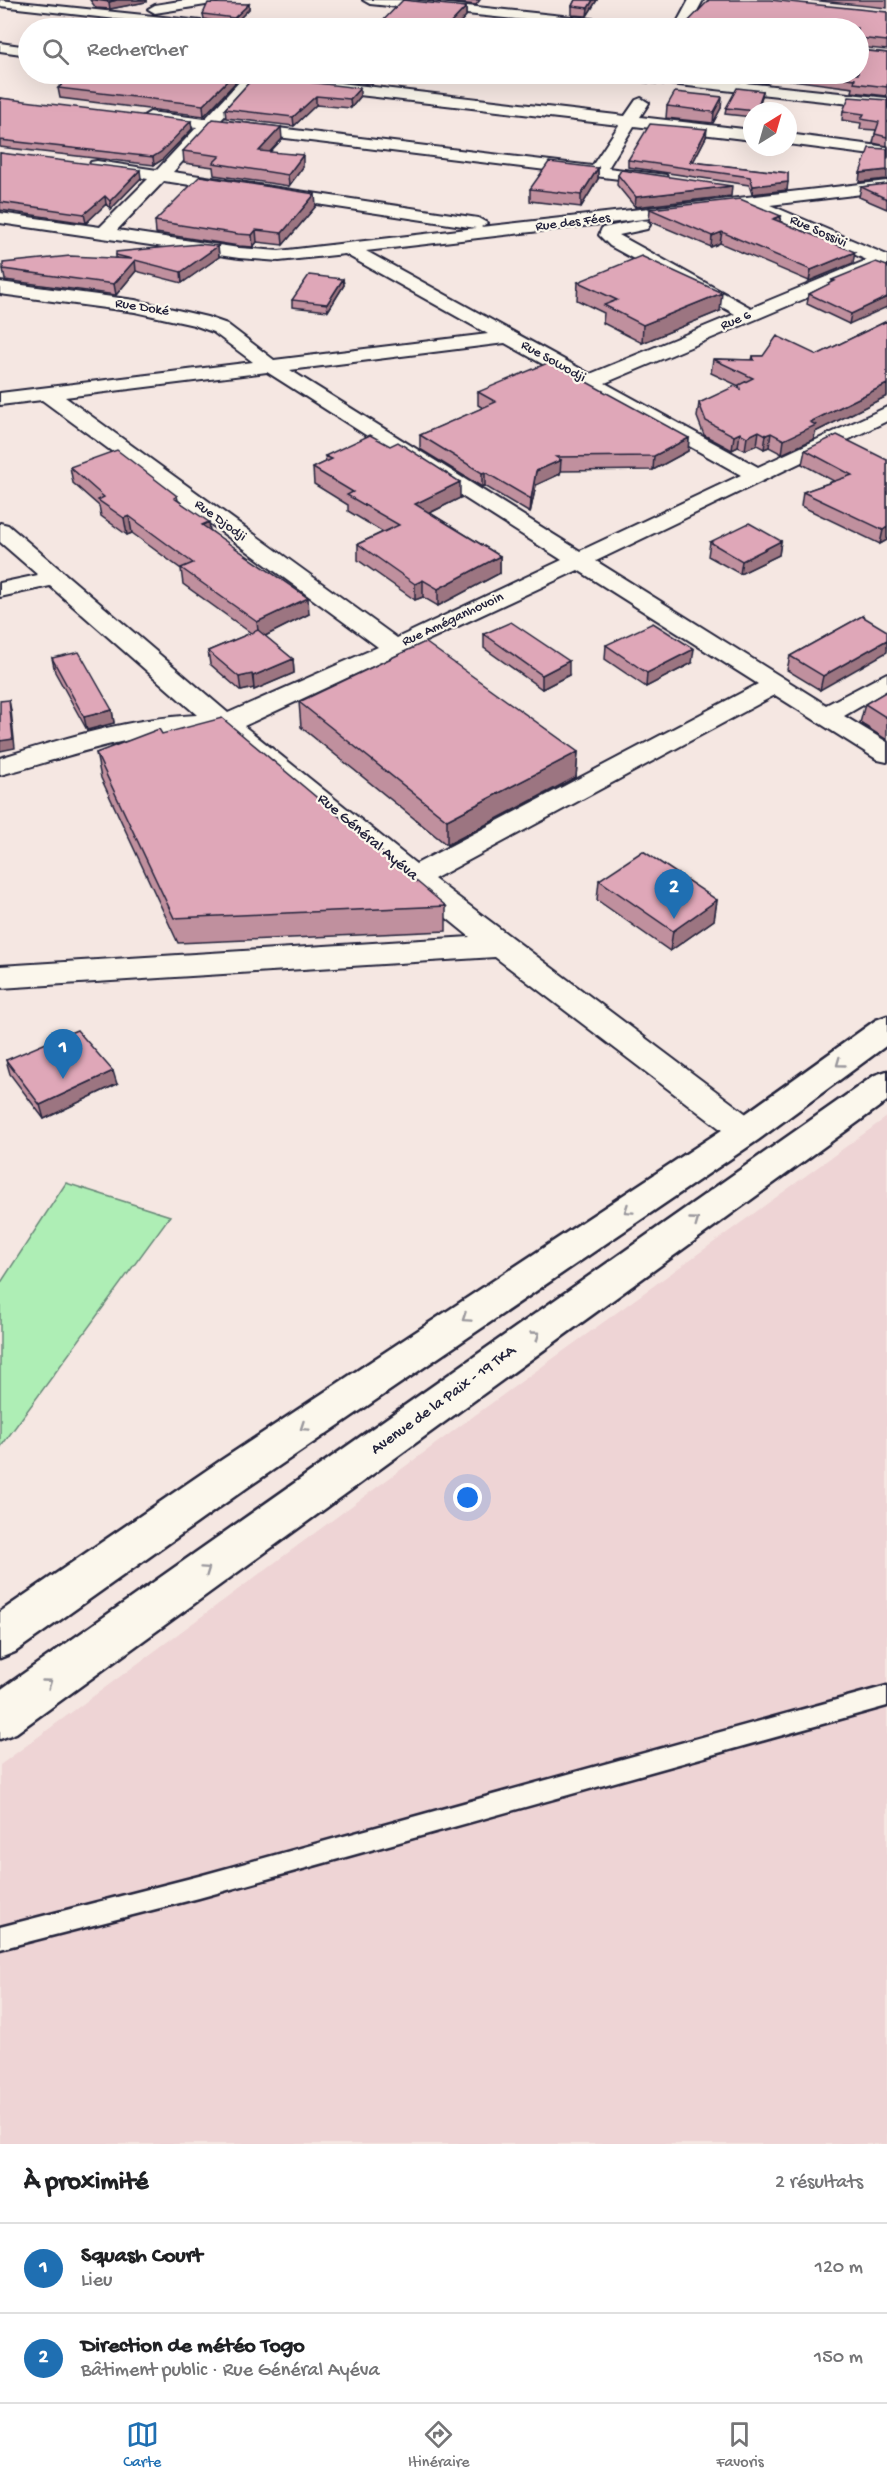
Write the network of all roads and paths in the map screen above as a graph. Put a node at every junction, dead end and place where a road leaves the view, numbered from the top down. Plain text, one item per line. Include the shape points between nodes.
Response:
1 (212, 0) edge
2 (370, 0) edge
3 (696, 0) edge
4 (0, 2) edge
5 (116, 16) junction
6 (135, 18) edge
7 (543, 18) edge
8 (686, 18) edge
9 (0, 48) edge
10 (18, 50) edge
11 (244, 84) edge
12 (329, 84) edge
13 (651, 84) edge
14 (730, 84) edge
15 (887, 103) edge
16 (138, 116) edge
17 (632, 120) junction
18 (206, 124) junction
19 (743, 134) edge
20 (797, 141) edge
21 (887, 152) edge
22 (81, 164) edge
23 (598, 171) junction
24 (162, 174) junction
25 (681, 182) edge
26 (887, 186) edge
27 (716, 188) edge
28 (787, 198) junction
29 (754, 204) junction
30 (0, 218) edge
31 (517, 229) junction
32 (105, 232) junction
33 (349, 249) junction
34 (885, 261) edge
35 (0, 288) edge
36 (750, 315) junction
37 (509, 338) junction
38 (270, 366) junction
39 (590, 382) junction
40 (46, 393) junction
41 (0, 399) edge
42 (887, 413) edge
43 (757, 475) junction
44 (0, 530) edge
45 (577, 561) junction
46 (56, 578) junction
47 (0, 590) edge
48 (394, 648) junction
49 (887, 681) edge
50 (776, 684) junction
51 (825, 716) junction
52 (226, 724) junction
53 (887, 754) edge
54 (0, 767) edge
55 (415, 877) junction
56 (499, 946) junction
57 (0, 977) edge
58 (887, 1028) edge
59 (887, 1084) edge
60 (746, 1131) junction
61 (0, 1636) edge
62 (887, 1696) edge
63 (0, 1717) edge
64 (0, 1938) edge

1 - 5 street
2 - 7 street
3 - 8 street
4 - 5 street
5 - 6 street
9 - 10 street
11 - 18 street
12 - 17 street
13 - 17 street
14 - 15 street
16 - 18 street
17 - 19 street
17 - 23 street
18 - 23 street
18 - 24 street
20 - 21 street
22 - 24 street
23 - 25 street
24 - 31 street
24 - 32 street
26 - 28 street, Rue des Fées
27 - 28 street
28 - 29 street, Rue des Fées
29 - 31 street, Rue des Fées
29 - 34 street, Rue Sossivi
29 - 36 street via 608,232 616,242
30 - 32 street, Rue des Fées
31 - 33 street, Rue des Fées
32 - 33 street, Rue des Fées via 259,255
33 - 37 street, Rue Sowodji
34 - 36 street, Rue 6
35 - 38 street, Rue Doké via 135,306 200,321 227,333
36 - 39 street, Rue 6
37 - 38 street
37 - 39 street, Rue Sowodji
38 - 40 street
38 - 45 street, Rue Doké
39 - 43 street, Rue Sowodji
40 - 41 street
40 - 48 street, Rue Djodji
42 - 43 street, Rue Améganhovoin
43 - 45 street, Rue Améganhovoin
44 - 46 street, Rue Général Ayéva
45 - 48 street, Rue Améganhovoin
45 - 50 street, Rue Doké
46 - 47 street
46 - 52 street, Rue Général Ayéva
48 - 52 street, Rue Améganhovoin
49 - 51 street
50 - 51 street, Rue Doké
50 - 55 street
51 - 53 street, Rue Doké
52 - 54 street, Rue Améganhovoin via 197,721 164,725 71,745
52 - 55 street, Rue Général Ayéva
55 - 56 street, Rue Général Ayéva
56 - 57 street
56 - 60 street, Rue Général Ayéva
58 -> 60 main road
63 -> 59 main road, Avenue de la Paix - 19 TKA
60 -> 61 main road
62 - 64 lane via 199,1887

